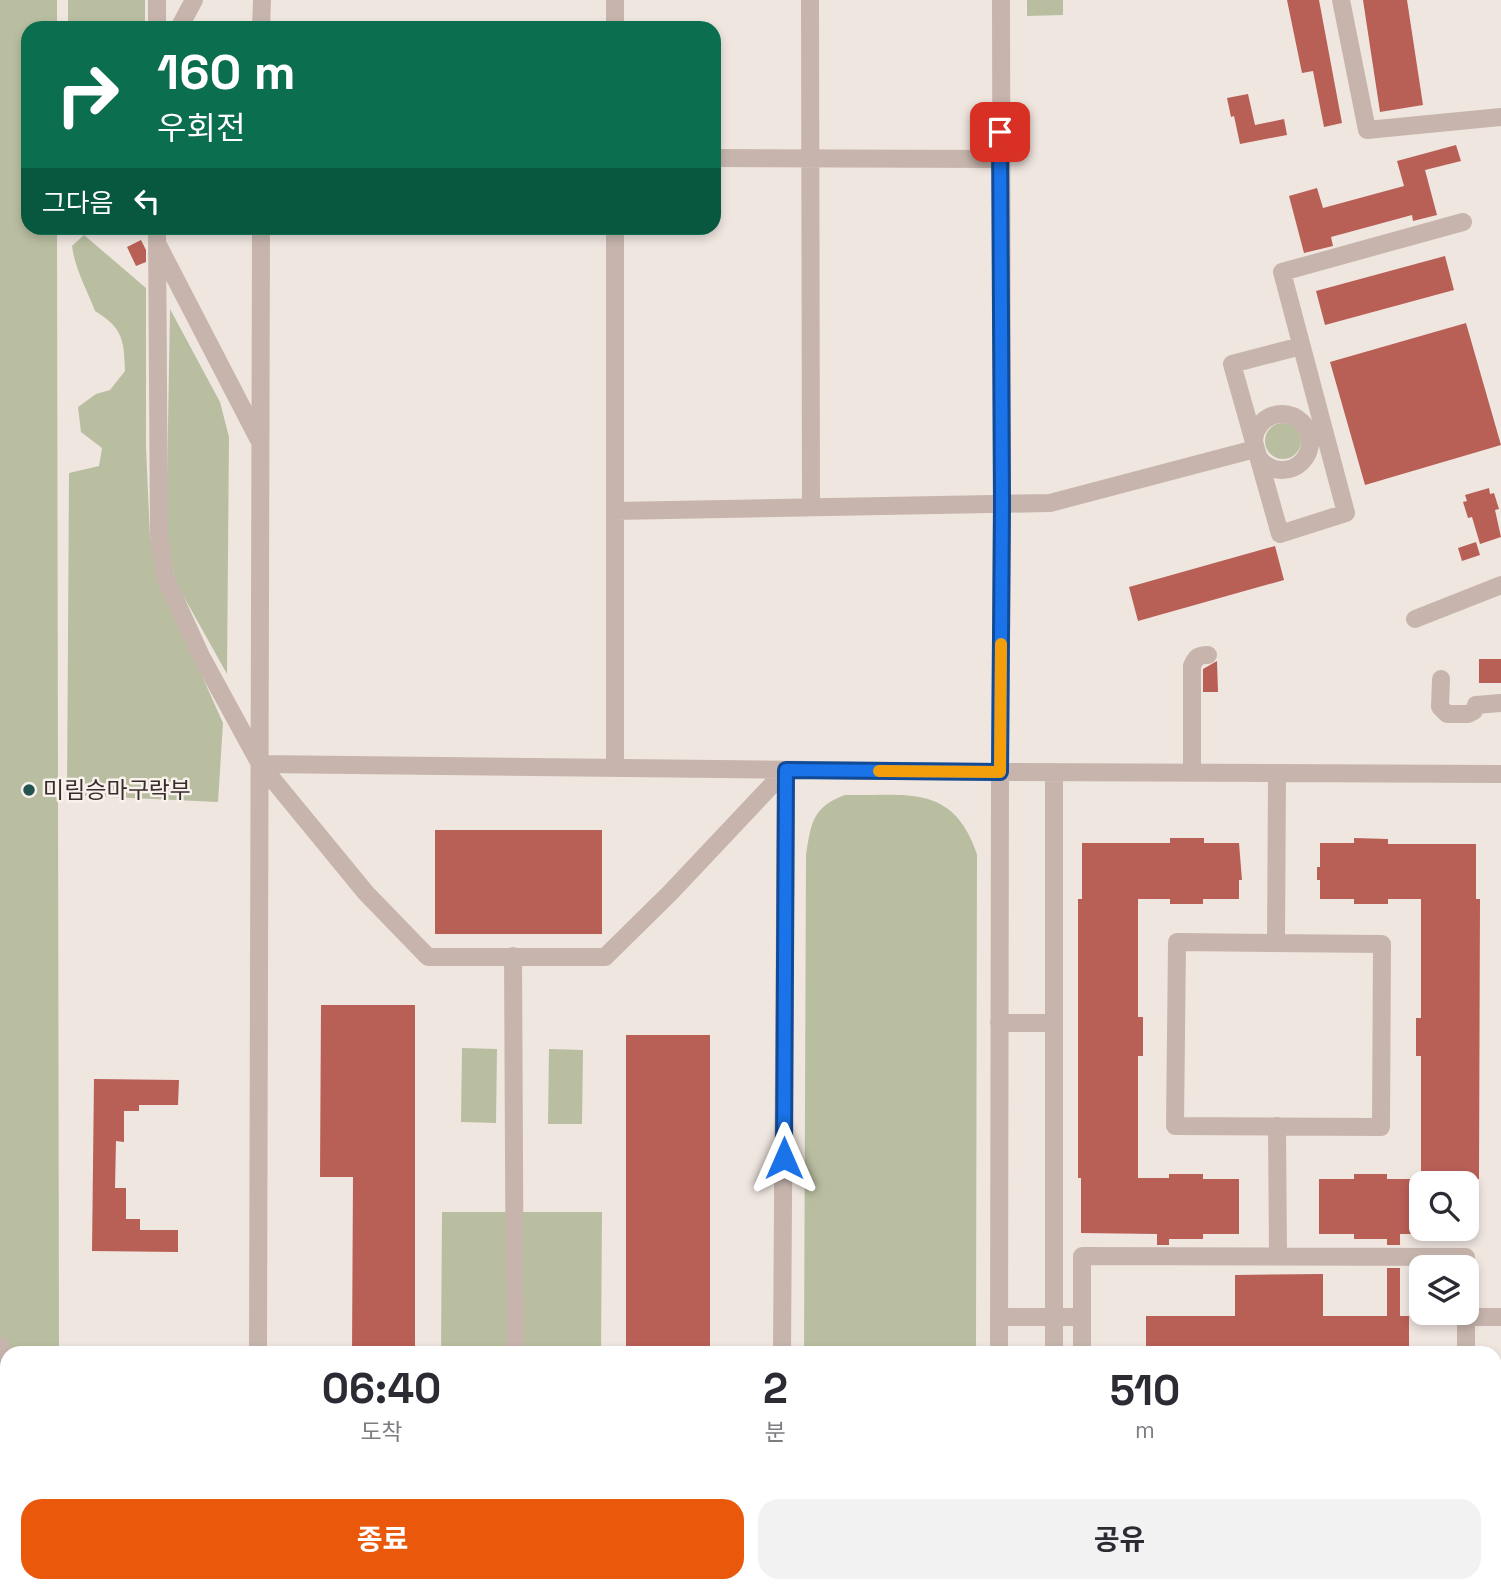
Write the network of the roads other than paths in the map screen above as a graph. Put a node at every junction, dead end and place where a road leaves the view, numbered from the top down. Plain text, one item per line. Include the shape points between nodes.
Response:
1 (157, 0) edge
2 (194, 0) edge
3 (262, 0) edge
4 (615, 0) edge
5 (810, 0) edge
6 (1001, 0) edge
7 (1340, 0) edge
8 (157, 21) edge
9 (182, 21) edge
10 (261, 21) edge
11 (615, 21) edge
12 (1501, 117) edge
13 (721, 159) edge
14 (810, 159) junction
15 (1000, 159) junction
16 (1463, 222) dead end
17 (261, 235) edge
18 (615, 235) edge
19 (157, 236) edge
20 (1301, 346) junction
21 (1316, 430) junction
22 (260, 442) junction
23 (1255, 449) junction
24 (1002, 504) junction
25 (811, 507) junction
26 (615, 511) junction
27 (1501, 585) edge
28 (1415, 619) dead end
29 (1208, 655) dead end
30 (1441, 679) dead end
31 (1501, 703) edge
32 (260, 764) junction
33 (615, 768) junction
34 (786, 770) junction
35 (1000, 772) junction
36 (1054, 772) junction
37 (1192, 773) junction
38 (1277, 773) junction
39 (1501, 774) edge
40 (1276, 943) junction
41 (513, 956) junction
42 (999, 1023) junction
43 (1054, 1023) junction
44 (1277, 1126) junction
45 (1278, 1256) junction
46 (1409, 1256) edge
47 (1479, 1316) edge
48 (999, 1317) junction
49 (1054, 1317) junction
50 (1082, 1317) junction
51 (1501, 1317) edge
52 (1466, 1325) edge
53 (258, 1346) edge
54 (515, 1346) edge
55 (782, 1346) edge
56 (999, 1346) edge
57 (1054, 1346) edge
58 (1082, 1346) edge
59 (1466, 1346) edge

1 - 8 street
2 - 9 street
3 - 10 street
4 - 11 street
5 - 14 street
6 - 15 street
7 - 12 street via 1367,130
13 - 14 street
14 - 15 street
14 - 25 street
15 - 24 street
16 - 20 street via 1282,272
17 - 22 street
18 - 26 street
19 - 22 street
19 - 32 street via 159,535 165,577 201,656
20 - 21 street
20 - 23 street via 1232,364
21 - 23 street via 1292,415 1280,414 1259,426
21 - 23 street via 1306,457 1297,466 1272,468 1261,461
21 - 23 street via 1346,513 1280,534
22 - 32 street
23 - 24 street via 1074,498
24 - 25 street
24 - 35 street
25 - 26 street
26 - 33 street
27 - 28 street
29 - 37 street via 1200,655 1192,666
30 - 31 street via 1440,706 1447,714 1468,714 1476,705
32 - 33 street
32 - 41 street via 366,893 428,957
32 - 53 street
33 - 34 street
34 - 35 street
34 - 41 street via 605,957
34 - 55 street
35 - 36 street
35 - 42 street
36 - 37 street
36 - 43 street
37 - 38 street
38 - 39 street
38 - 40 street
40 - 44 street via 1177,942 1175,1126
40 - 44 street via 1382,944 1381,1127
41 - 54 street
42 - 43 street
42 - 48 street
43 - 49 street
44 - 45 street
45 - 46 street
45 - 50 street via 1082,1256
47 - 51 street
48 - 49 street
48 - 56 street
49 - 50 street
49 - 57 street
50 - 58 street
52 - 59 street

